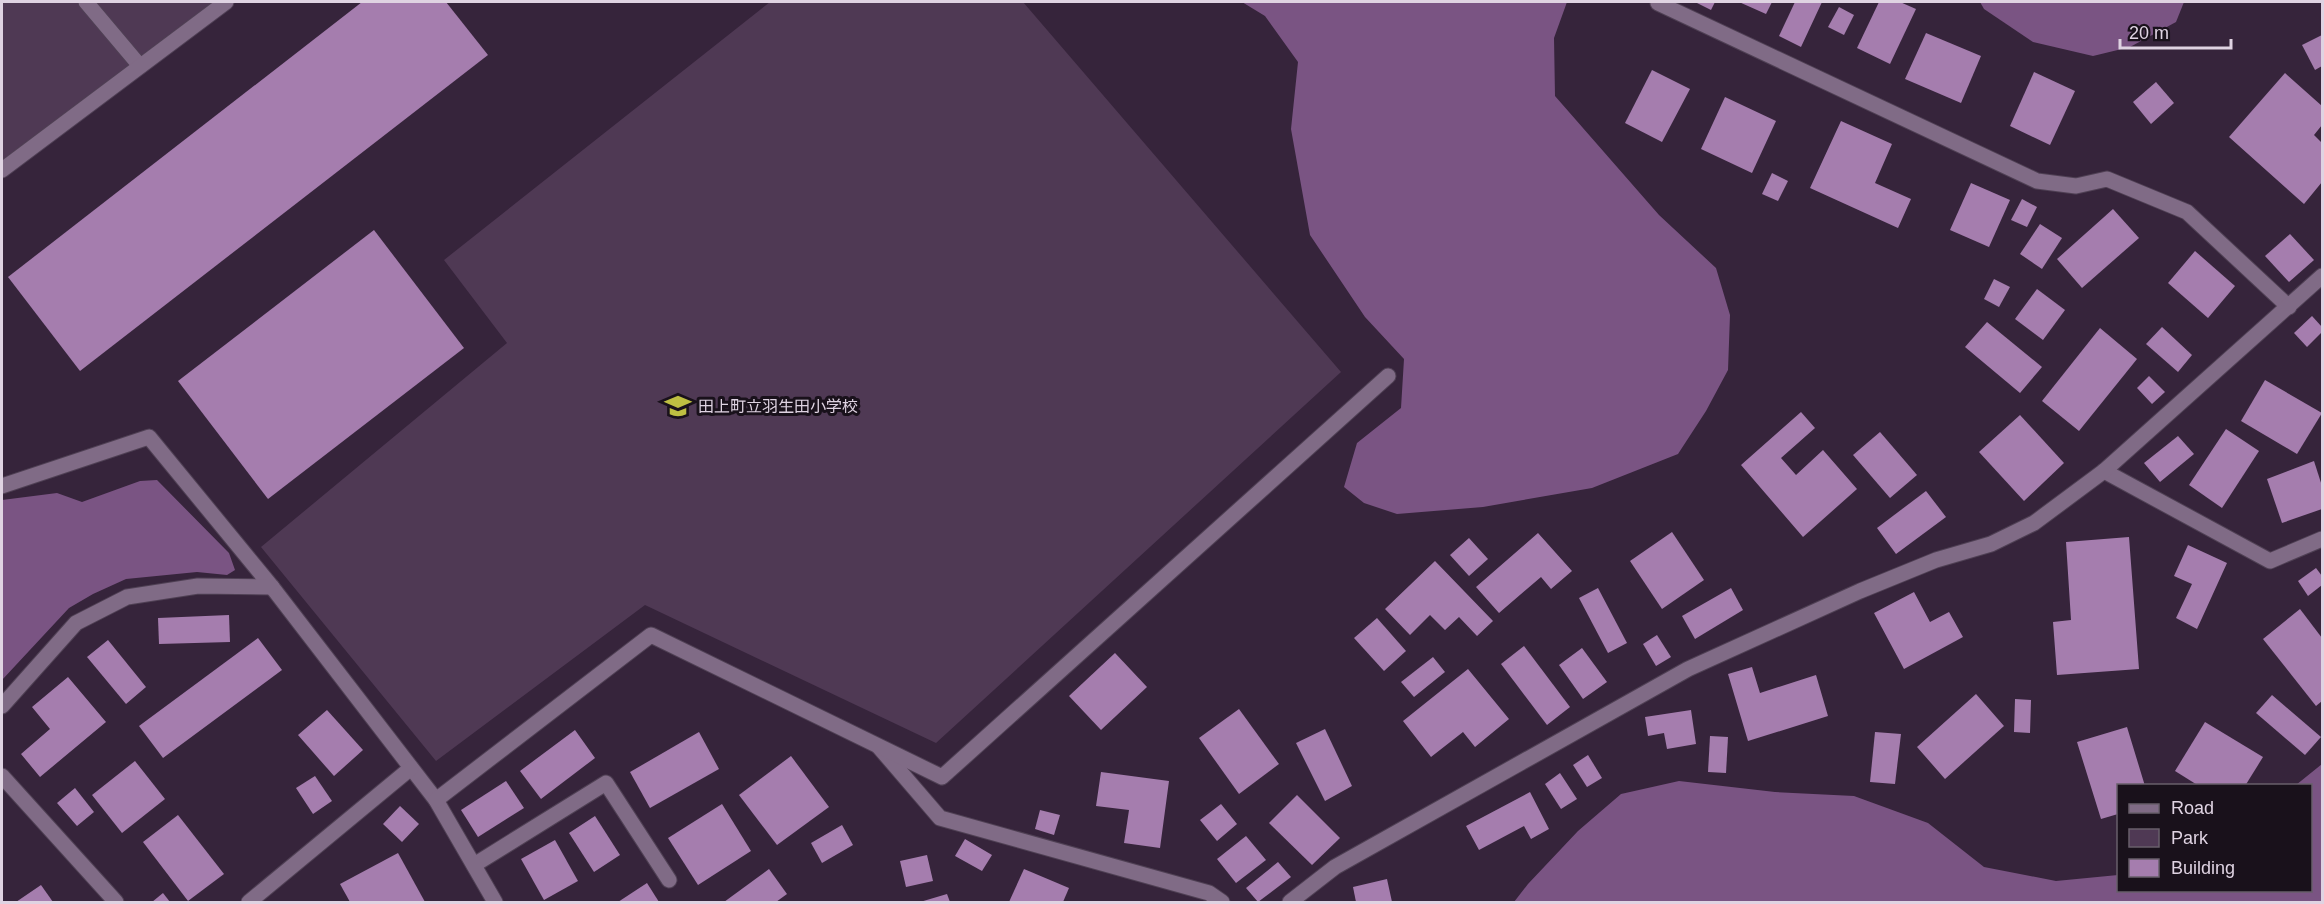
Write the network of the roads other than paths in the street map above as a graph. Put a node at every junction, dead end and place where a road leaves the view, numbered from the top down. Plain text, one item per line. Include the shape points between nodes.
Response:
1 (86, 2) edge
2 (226, 2) edge
3 (1658, 3) dead end
4 (140, 66) junction
5 (2, 170) edge
6 (2322, 276) edge
7 (2289, 307) junction
8 (1388, 376) dead end
9 (2104, 471) junction
10 (2, 486) edge
11 (2322, 539) edge
12 (272, 587) junction
13 (2, 706) edge
14 (879, 747) junction
15 (411, 768) junction
16 (2, 776) edge
17 (436, 800) junction
18 (474, 865) junction
19 (669, 880) dead end
20 (116, 903) edge
21 (249, 903) edge
22 (495, 903) edge
23 (1222, 903) edge
24 (1290, 903) edge

1 - 4 street
2 - 4 street
3 - 7 street via 2037,181 2076,186 2106,179 2187,212
4 - 5 street
6 - 7 street
7 - 9 street
8 - 14 street via 942,777
9 - 11 street via 2270,561
9 - 24 street via 2034,523 1990,544 1936,560 1860,591 1688,669 1335,867
10 - 12 street via 149,437
12 - 13 street via 198,586 127,597 76,623
12 - 15 street
14 - 17 street via 651,635
14 - 23 street via 940,818 1209,893
15 - 17 street
15 - 21 street
16 - 20 street
17 - 18 street
18 - 19 street via 606,783
18 - 22 street

